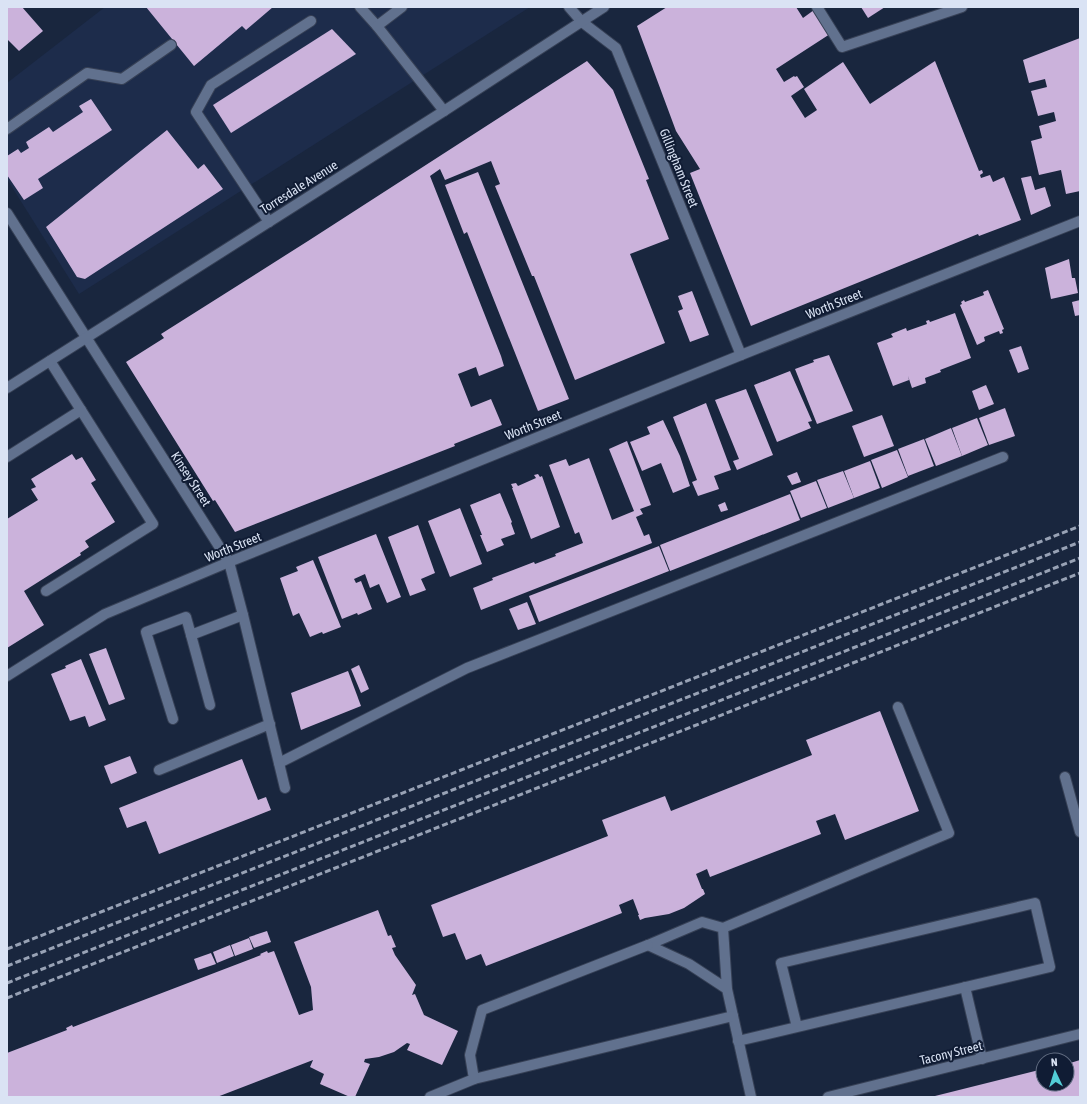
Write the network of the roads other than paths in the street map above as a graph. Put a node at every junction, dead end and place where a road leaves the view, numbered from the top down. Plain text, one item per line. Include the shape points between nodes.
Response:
1 (360, 7) edge
2 (402, 7) edge
3 (569, 7) edge
4 (604, 7) edge
5 (817, 7) edge
6 (962, 7) edge
7 (311, 21) dead end
8 (582, 22) junction
9 (377, 26) junction
10 (171, 45) dead end
11 (444, 111) junction
12 (7, 129) edge
13 (7, 213) edge
14 (1080, 221) edge
15 (269, 222) junction
16 (10, 226) edge
17 (86, 338) junction
18 (741, 355) junction
19 (50, 361) junction
20 (7, 388) edge
21 (81, 410) junction
22 (7, 457) edge
23 (1003, 457) dead end
24 (229, 562) junction
25 (46, 591) dead end
26 (243, 615) junction
27 (191, 635) junction
28 (7, 676) edge
29 (210, 705) dead end
30 (898, 707) dead end
31 (173, 719) dead end
32 (270, 724) junction
33 (279, 763) junction
34 (159, 770) dead end
35 (1065, 777) dead end
36 (286, 788) dead end
37 (1080, 832) edge
38 (724, 928) junction
39 (648, 945) junction
40 (965, 987) junction
41 (727, 990) junction
42 (733, 1016) junction
43 (797, 1027) junction
44 (1080, 1034) edge
45 (738, 1041) junction
46 (982, 1059) junction
47 (474, 1079) junction
48 (430, 1097) edge
49 (751, 1097) edge
50 (828, 1097) edge

1 - 9 street
2 - 9 street
3 - 8 street, Gillingham Street
4 - 8 street, Torresdale Avenue
5 - 6 street via 842,47
7 - 15 street via 212,85 196,112
8 - 11 street, Torresdale Avenue
8 - 18 street, Gillingham Street via 616,48
9 - 11 street
10 - 12 street via 122,79 87,73
11 - 15 street, Torresdale Avenue
13 - 16 street, Kinsey Street
14 - 18 street, Worth Street
15 - 17 street, Torresdale Avenue
16 - 17 street, Kinsey Street
17 - 19 street, Torresdale Avenue
17 - 24 street, Kinsey Street
18 - 24 street, Worth Street
19 - 20 street, Torresdale Avenue
19 - 21 street
21 - 22 street
21 - 25 street via 153,524
23 - 33 street via 467,668
24 - 26 street, Kinsey Street
24 - 28 street, Worth Street via 105,614
26 - 27 street
26 - 32 street, Kinsey Street
27 - 29 street
27 - 31 street via 186,617 146,632
30 - 38 street via 949,833
32 - 33 street, Kinsey Street
32 - 34 street
33 - 36 street, Kinsey Street
35 - 37 street
38 - 39 street via 702,922
38 - 41 street
39 - 41 street via 689,964
39 - 47 street via 482,1010 470,1055
40 - 43 street
40 - 43 street via 1050,967 1035,903 782,963
40 - 46 street
41 - 42 street
42 - 45 street
42 - 47 street
43 - 45 street
44 - 46 street, Tacony Street
45 - 49 street
46 - 50 street, Tacony Street
47 - 48 street

